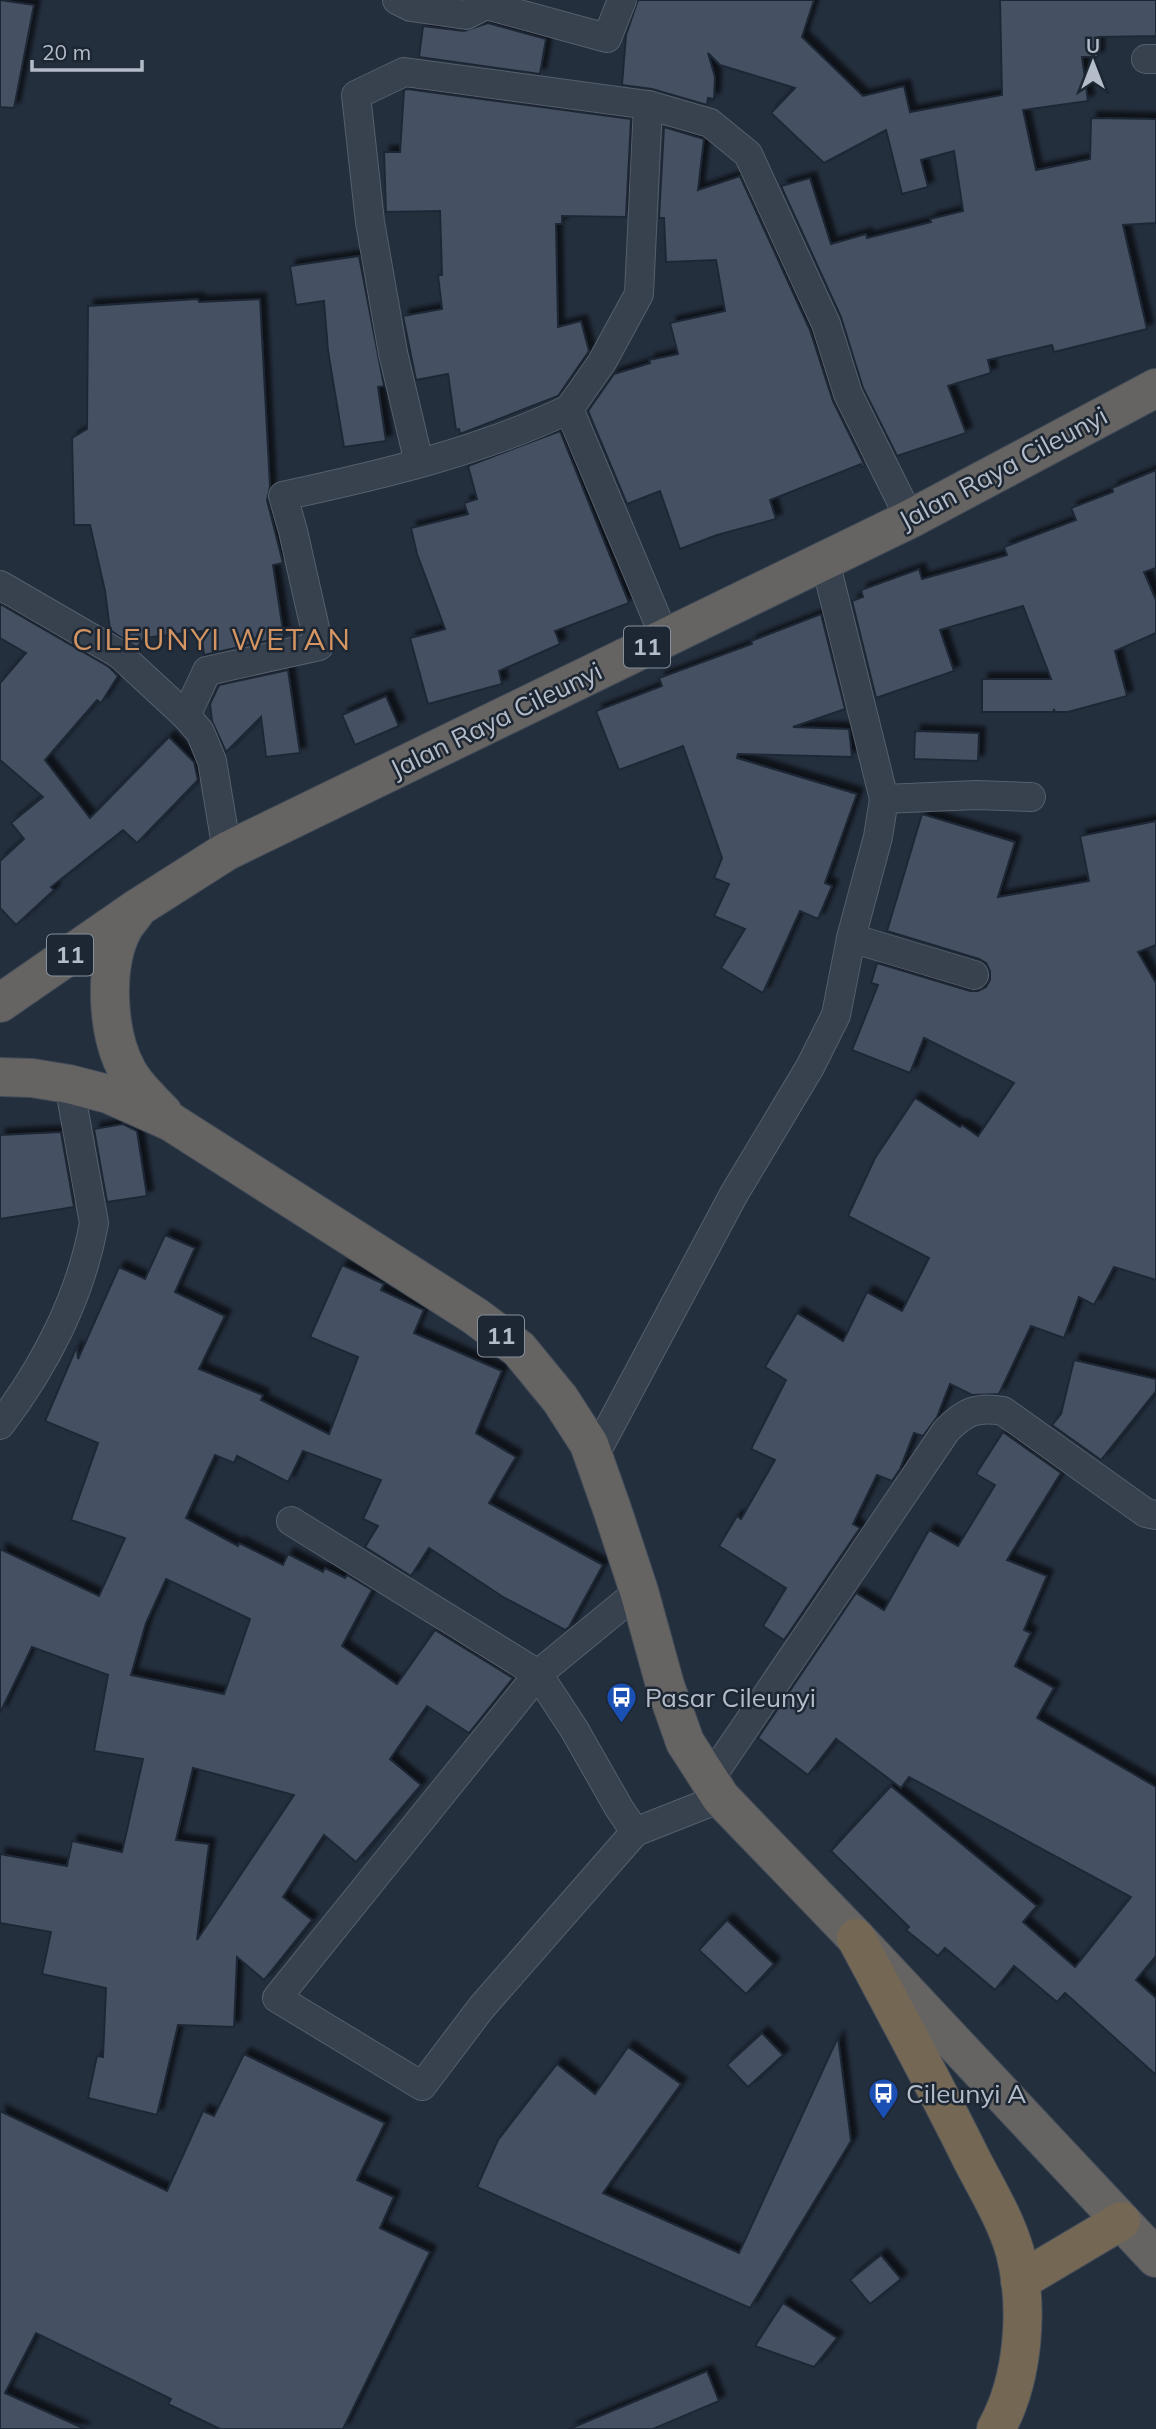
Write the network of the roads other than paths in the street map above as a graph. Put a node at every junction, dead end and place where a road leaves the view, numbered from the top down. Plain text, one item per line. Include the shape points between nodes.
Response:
1 (397, 0) edge
2 (622, 0) edge
3 (648, 105) junction
4 (1156, 388) edge
5 (569, 410) junction
6 (419, 463) junction
7 (909, 519) junction
8 (825, 561) junction
9 (0, 585) edge
10 (665, 638) junction
11 (186, 716) junction
12 (1031, 797) dead end
13 (884, 799) junction
14 (227, 851) junction
15 (139, 907) junction
16 (852, 938) junction
17 (974, 975) dead end
18 (0, 1003) edge
19 (0, 1077) edge
20 (69, 1084) junction
21 (172, 1122) junction
22 (0, 1425) edge
23 (593, 1458) junction
24 (1156, 1515) edge
25 (291, 1521) dead end
26 (639, 1591) junction
27 (538, 1674) junction
28 (715, 1788) junction
29 (635, 1832) junction
30 (856, 1937) junction
31 (1121, 2221) junction
32 (1156, 2258) edge
33 (1020, 2281) junction
34 (996, 2429) edge

1 - 2 street via 411,7 466,15 486,5 607,38
3 - 5 street via 639,294
3 - 6 street via 404,72 356,96 370,222
3 - 7 street via 710,123 747,154 826,324 848,394
4 - 7 highway, Jalan Raya Cileunyi / 11
5 - 6 street via 528,429
5 - 10 street
6 - 11 street via 283,496 319,646 207,671
7 - 8 highway, Jalan Raya Cileunyi / 11
8 - 10 highway, Jalan Raya Cileunyi / 11
8 - 13 street
9 - 11 street via 120,654
10 - 14 highway, Jalan Raya Cileunyi / 11
11 - 14 street via 200,732 212,761
12 - 13 street
13 - 16 street
14 - 15 highway, Jalan Raya Cileunyi / 11
15 - 18 highway, Jalan Raya Cileunyi / 11
15 - 21 highway via 123,928 115,952 110,1009 127,1072
16 - 17 street
16 - 23 street via 836,1015 816,1057 734,1194
19 - 20 highway, 11
20 - 21 highway, 11 via 108,1094
20 - 22 street via 94,1223 91,1240 68,1309 28,1388
21 - 23 highway, 11 via 475,1316 519,1349 560,1399
23 - 26 highway, 11
24 - 28 street via 1146,1513 1003,1411 977,1409 958,1417
25 - 27 street
26 - 27 street
26 - 28 highway, 11 via 685,1742
27 - 29 street
27 - 29 street via 277,1998 422,2086 481,2008
28 - 29 street
28 - 30 highway, 11
30 - 31 highway, 11
30 - 33 highway via 997,2210 1014,2250
31 - 32 highway, 11
31 - 33 highway
33 - 34 highway via 1023,2334 1014,2380

